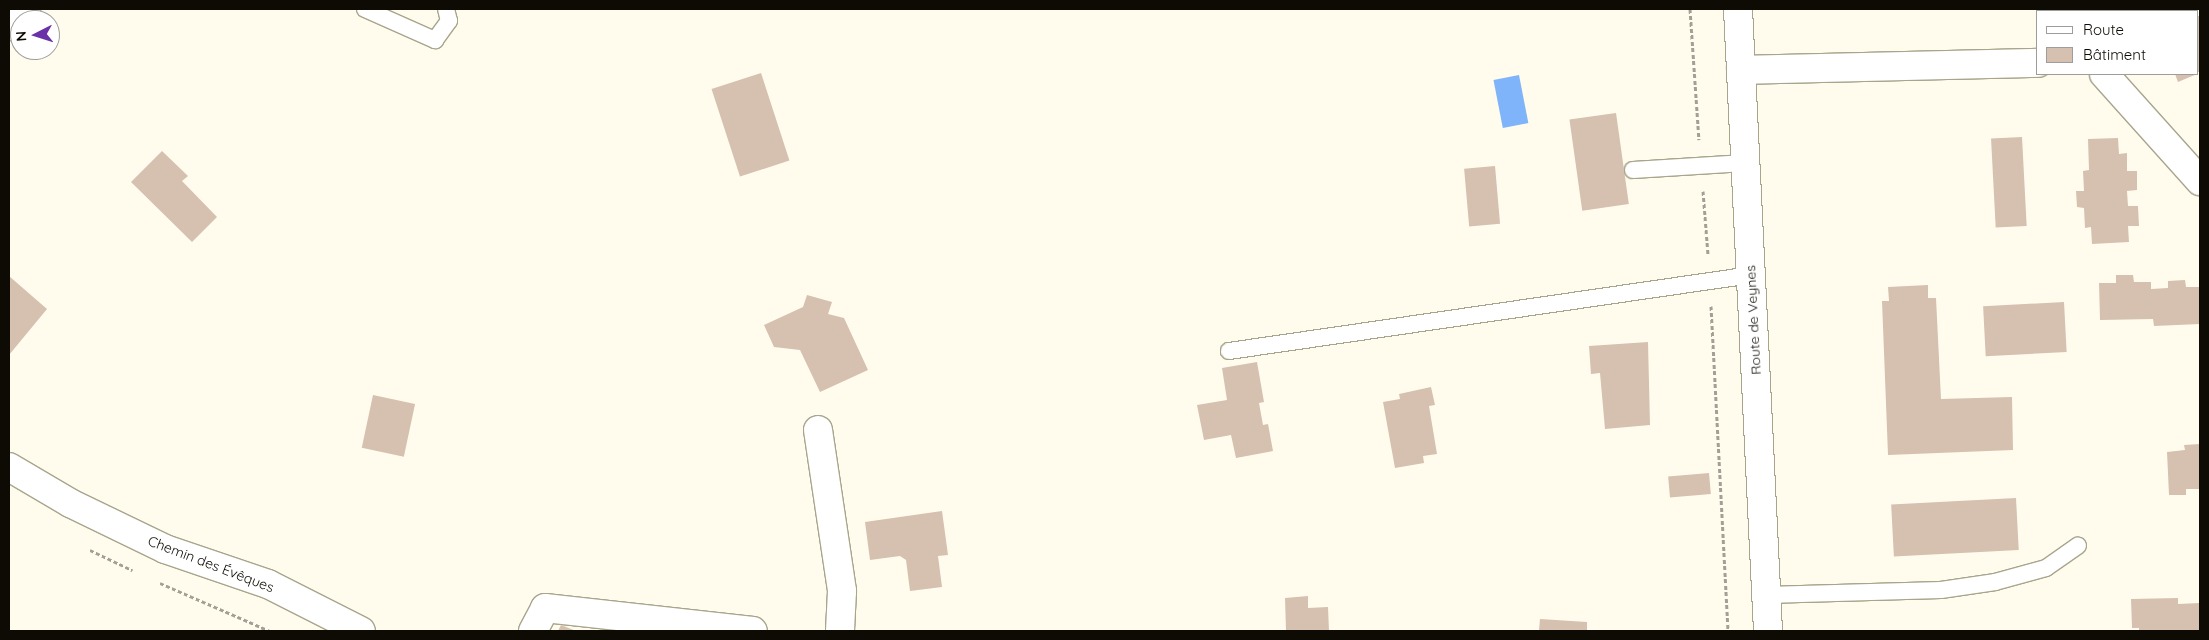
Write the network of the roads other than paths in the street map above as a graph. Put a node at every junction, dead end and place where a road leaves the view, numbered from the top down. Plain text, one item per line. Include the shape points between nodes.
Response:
1 (26, 9) edge
2 (365, 9) edge
3 (446, 9) edge
4 (1738, 9) edge
5 (9, 26) edge
6 (2036, 63) edge
7 (1741, 70) junction
8 (2105, 75) edge
9 (1746, 163) junction
10 (1633, 170) dead end
11 (2200, 181) edge
12 (1751, 275) junction
13 (1229, 350) dead end
14 (818, 430) dead end
15 (9, 467) edge
16 (2078, 546) dead end
17 (1766, 595) junction
18 (361, 631) edge
19 (533, 631) edge
20 (753, 631) edge
21 (840, 631) edge
22 (1768, 631) edge

1 - 5 street
2 - 3 lane via 435,40 449,20
4 - 7 street, Route de Veynes
6 - 7 street
7 - 9 street, Route de Veynes
8 - 11 street
9 - 10 lane
9 - 12 street, Route de Veynes
12 - 13 lane
12 - 17 street, Route de Veynes
14 - 21 street via 842,591
15 - 18 street, Chemin des Évêques via 70,503 165,549 268,584
16 - 17 lane via 2046,568 1995,582 1941,590
17 - 22 street, Route de Veynes
19 - 20 street via 545,608

